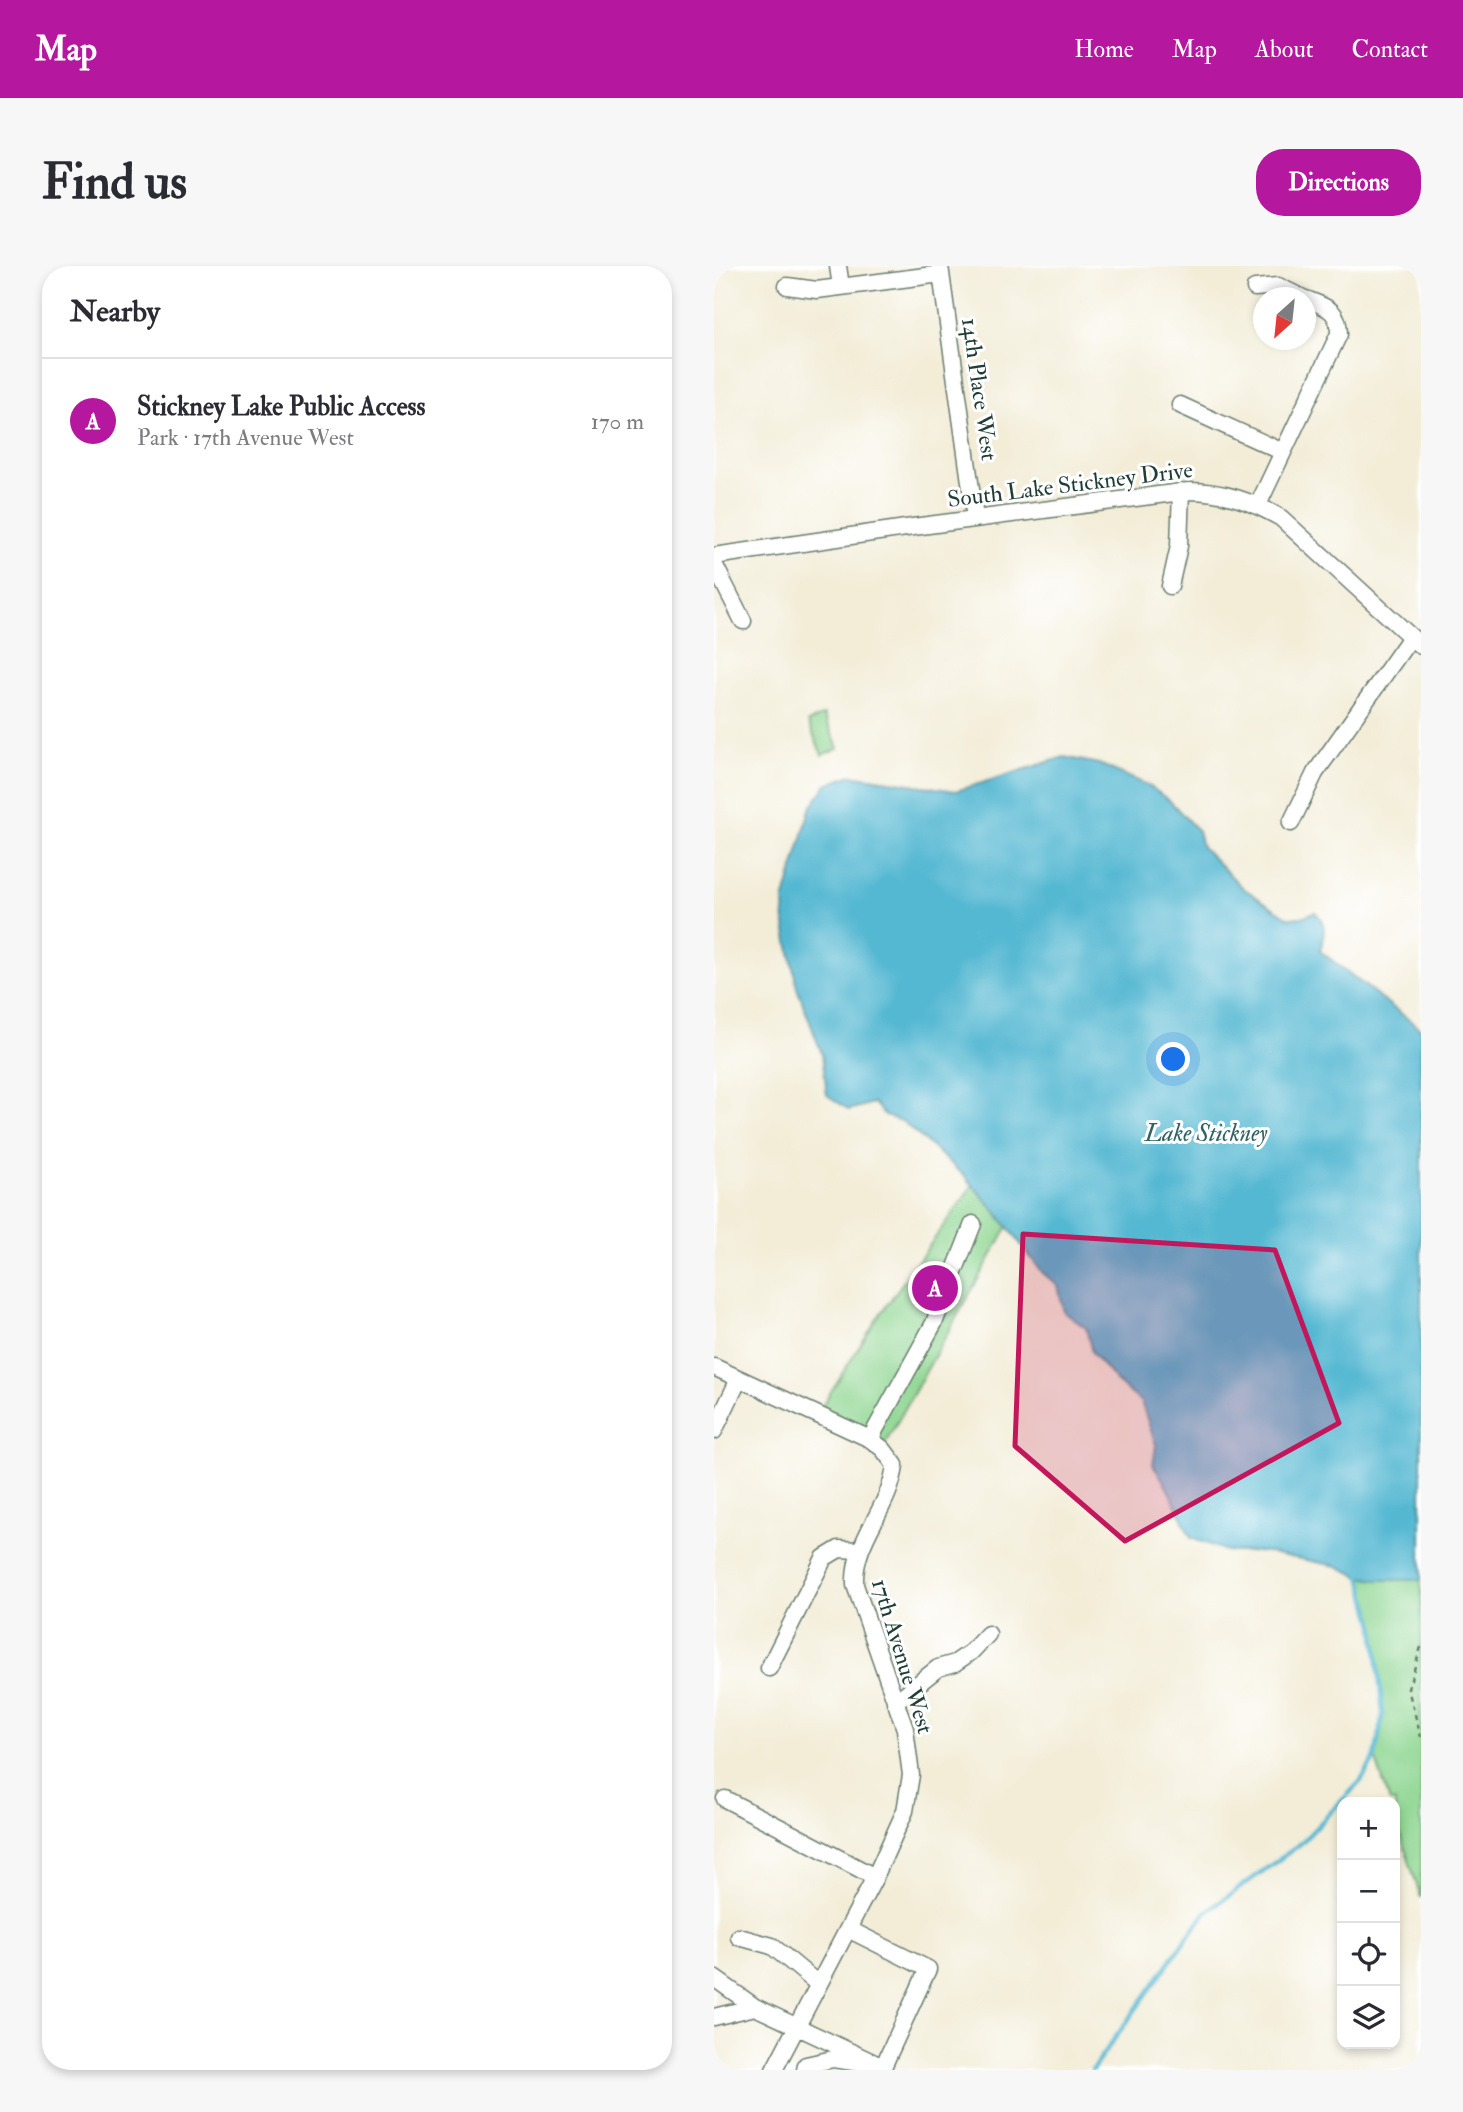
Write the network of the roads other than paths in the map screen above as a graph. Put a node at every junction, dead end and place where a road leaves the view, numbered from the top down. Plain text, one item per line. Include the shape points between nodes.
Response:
1 (838, 266) edge
2 (940, 270) edge
3 (787, 286) dead end
4 (841, 286) junction
5 (1316, 304) edge
6 (1180, 405) dead end
7 (1283, 452) junction
8 (1181, 491) junction
9 (1258, 505) junction
10 (975, 518) junction
11 (714, 556) edge
12 (714, 564) edge
13 (1170, 586) dead end
14 (743, 621) dead end
15 (1416, 641) edge
16 (1291, 823) dead end
17 (973, 1224) dead end
18 (714, 1367) edge
19 (739, 1379) junction
20 (714, 1431) edge
21 (870, 1439) junction
22 (859, 1550) junction
23 (988, 1634) dead end
24 (769, 1668) dead end
25 (895, 1702) junction
26 (725, 1798) dead end
27 (875, 1877) junction
28 (848, 1928) junction
29 (738, 1937) dead end
30 (714, 1978) edge
31 (818, 1984) junction
32 (755, 2007) junction
33 (714, 2017) edge
34 (797, 2025) junction
35 (886, 2068) edge
36 (774, 2070) edge
37 (805, 2070) edge

1 - 4 street
2 - 4 street
2 - 10 street, 14th Place West
3 - 4 street via 817,290
5 - 7 street via 1334,313 1339,334
6 - 7 street
7 - 9 street
8 - 9 street, South Lake Stickney Drive via 1227,494
8 - 10 street, South Lake Stickney Drive
8 - 13 street via 1180,545
9 - 15 street, South Lake Stickney Drive via 1314,546
10 - 11 street, South Lake Stickney Drive
12 - 14 street
15 - 16 street via 1315,773
17 - 21 street via 934,1323
18 - 19 street
19 - 20 street
19 - 21 street
21 - 22 street, 17th Avenue West via 895,1465 885,1499
22 - 24 street via 839,1549 824,1558
22 - 25 street, 17th Avenue West via 855,1585
23 - 25 street via 955,1663 938,1668
25 - 27 street, 17th Avenue West via 905,1730 911,1775 905,1811
26 - 27 street
27 - 28 street, 17th Avenue West
28 - 31 street, 17th Avenue West
28 - 35 street via 928,1969
29 - 31 street via 772,1945
30 - 32 street
31 - 34 street, 17th Avenue West
32 - 33 street
32 - 34 street
34 - 35 street
34 - 36 street, 17th Avenue West
35 - 37 street via 833,2059 806,2065

